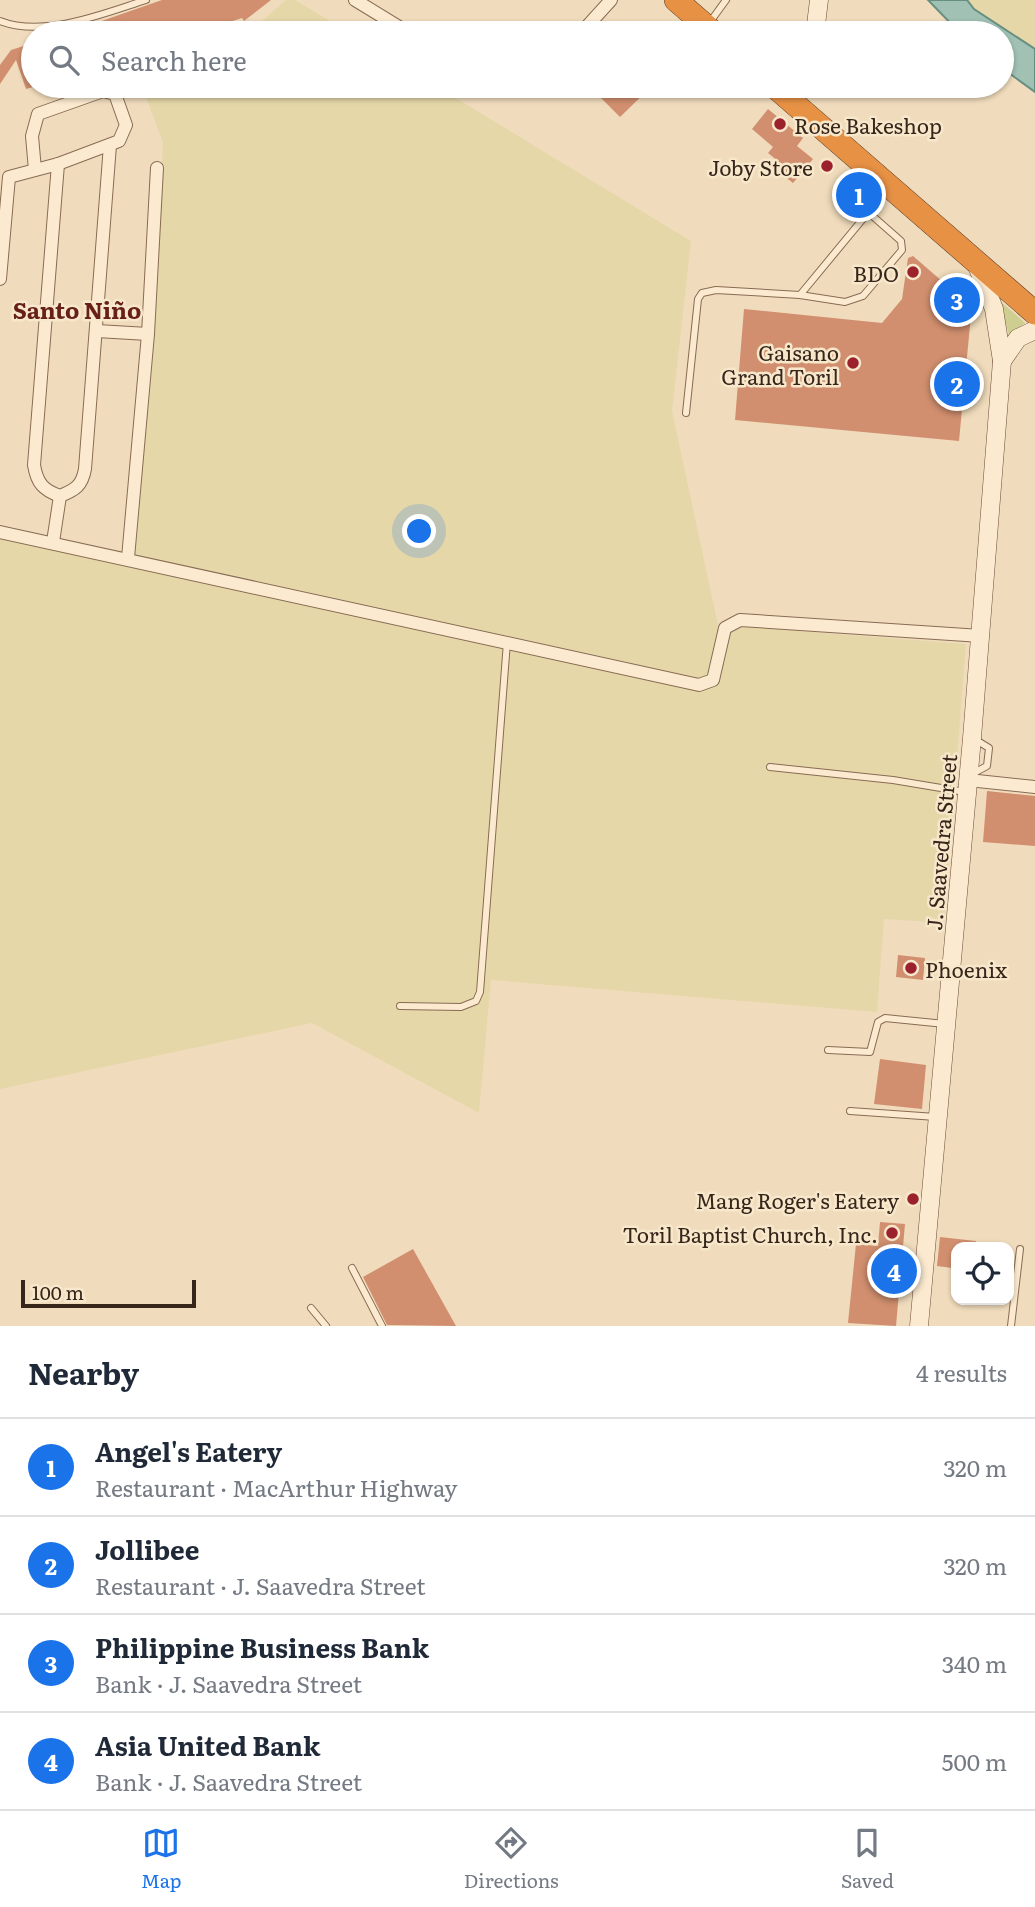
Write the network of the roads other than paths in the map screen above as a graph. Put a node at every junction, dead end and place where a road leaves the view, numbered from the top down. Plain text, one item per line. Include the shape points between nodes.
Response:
1 (146, 0) edge
2 (355, 0) edge
3 (611, 0) edge
4 (676, 0) edge
5 (726, 0) edge
6 (820, 0) edge
7 (0, 20) edge
8 (67, 21) edge
9 (389, 21) edge
10 (592, 21) edge
11 (700, 21) edge
12 (715, 21) edge
13 (817, 21) edge
14 (21, 28) edge
15 (88, 98) edge
16 (114, 98) edge
17 (797, 98) edge
18 (110, 145) junction
19 (58, 164) junction
20 (157, 168) dead end
21 (35, 170) junction
22 (5, 178) edge
23 (890, 186) junction
24 (868, 212) junction
25 (974, 260) junction
26 (0, 279) edge
27 (800, 295) junction
28 (1035, 313) edge
29 (1035, 330) edge
30 (97, 331) junction
31 (148, 334) junction
32 (1002, 361) junction
33 (687, 412) dead end
34 (60, 496) junction
35 (0, 532) edge
36 (53, 542) junction
37 (128, 558) junction
38 (981, 636) junction
39 (507, 642) junction
40 (770, 767) dead end
41 (968, 783) junction
42 (1035, 787) edge
43 (400, 1006) dead end
44 (946, 1024) junction
45 (828, 1050) dead end
46 (850, 1111) dead end
47 (938, 1117) junction
48 (1020, 1249) dead end
49 (352, 1268) dead end
50 (311, 1308) dead end
51 (326, 1326) edge
52 (382, 1326) edge
53 (919, 1326) edge
54 (1011, 1326) edge

1 - 8 lane
2 - 9 street
3 - 10 street
4 - 11 highway
5 - 12 lane
6 - 13 main road
7 - 14 lane
15 - 21 street via 38,114 32,155
16 - 18 street via 126,125 122,138
17 - 23 highway
18 - 19 street
18 - 30 street
19 - 21 street
19 - 34 street via 34,465 37,481 47,492
20 - 31 street
21 - 22 street
22 - 26 street
23 - 24 lane
23 - 25 highway
24 - 27 lane
24 - 27 lane via 901,241 901,254 856,300
25 - 28 highway
25 - 32 main road, J. Saavedra Street via 994,309
27 - 33 lane via 702,293
29 - 32 main road via 1018,338
30 - 31 street
30 - 34 street via 82,482
31 - 37 street
32 - 38 main road, J. Saavedra Street
34 - 36 street
35 - 36 street
36 - 37 street
37 - 39 street
38 - 39 street via 740,620 725,628 713,680 699,685
38 - 41 main road, J. Saavedra Street
39 - 43 lane via 480,992 476,1001 461,1007
40 - 41 lane
41 - 42 street
41 - 44 main road, J. Saavedra Street
44 - 45 lane via 885,1018 878,1022 870,1052
44 - 47 main road, J. Saavedra Street
46 - 47 lane
47 - 53 main road, J. Saavedra Street
48 - 54 lane
49 - 52 lane
50 - 51 lane

